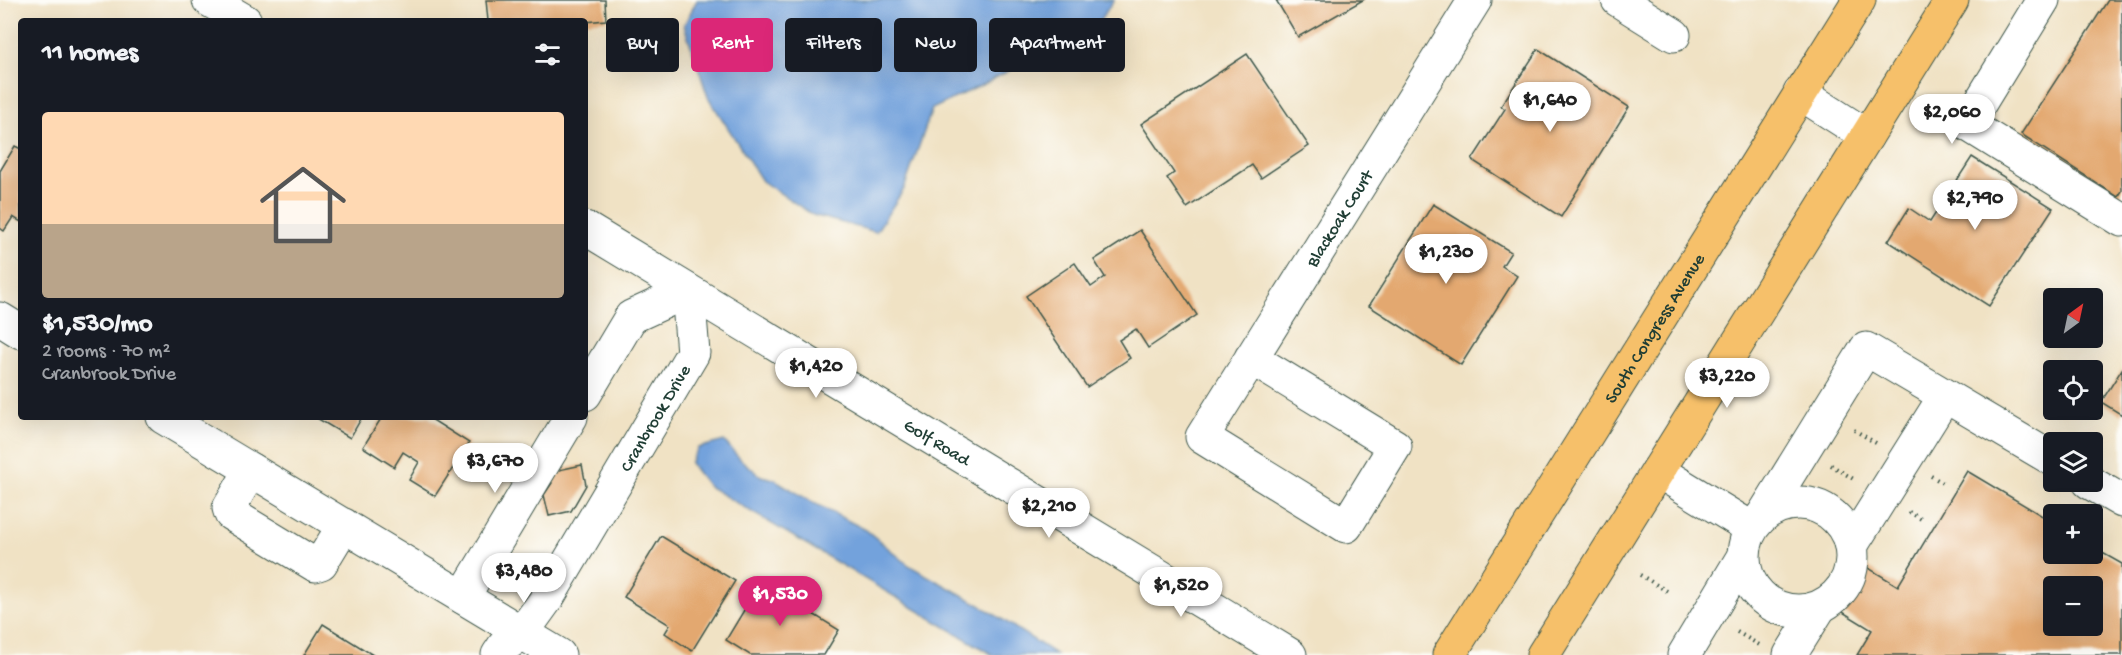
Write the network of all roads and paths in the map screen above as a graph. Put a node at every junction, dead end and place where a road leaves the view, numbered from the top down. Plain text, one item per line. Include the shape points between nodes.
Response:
1 (209, 0) edge
2 (1475, 0) edge
3 (1618, 0) edge
4 (1859, 0) edge
5 (1952, 0) edge
6 (2043, 0) edge
7 (239, 18) edge
8 (1674, 35) dead end
9 (1800, 93) junction
10 (1867, 136) junction
11 (2122, 220) edge
12 (588, 230) edge
13 (688, 291) junction
14 (0, 319) edge
15 (18, 330) edge
16 (1251, 358) junction
17 (588, 389) edge
18 (1945, 396) junction
19 (168, 420) edge
20 (569, 420) edge
21 (1852, 429) dead end
22 (1878, 445) dead end
23 (2043, 454) edge
24 (1822, 459) dead end
25 (252, 470) junction
26 (1658, 471) junction
27 (1856, 480) dead end
28 (2103, 490) edge
29 (2122, 501) edge
30 (344, 525) junction
31 (1753, 533) junction
32 (1851, 546) junction
33 (1640, 575) dead end
34 (1667, 591) dead end
35 (463, 597) junction
36 (1820, 607) junction
37 (1734, 631) dead end
38 (522, 633) junction
39 (1779, 653) edge
40 (498, 655) edge
41 (559, 655) edge
42 (1290, 655) edge
43 (1449, 655) edge
44 (1543, 655) edge
45 (1684, 655) edge

1 - 7 street
2 - 16 street, Blackoak Court
3 - 8 street
4 - 9 main road, South Congress Avenue
5 - 10 main road
6 - 11 street via 1967,124
9 - 10 street
9 - 43 main road, South Congress Avenue
10 - 26 main road
12 - 13 street, Golf Road
13 - 17 street via 631,317
13 - 38 street, Cranbrook Drive via 693,353 548,597
13 - 42 street, Golf Road
14 - 15 street
16 - 16 street, Blackoak Court via 1202,437 1346,526 1395,446
18 - 23 street
18 - 31 street via 1866,349
18 - 32 street
19 - 25 street
20 - 35 street
21 - 22 path
24 - 27 path
25 - 30 street
25 - 30 street via 229,508 231,514 315,565 321,563
26 - 31 street
26 - 44 main road
28 - 29 street
30 - 35 street
31 - 32 street via 1773,508 1804,503 1821,507 1835,517
31 - 36 street via 1744,569 1762,599 1795,612
31 - 45 street
32 - 36 street via 1848,579 1840,592
33 - 34 path
35 - 38 street
36 - 39 street
37 - 39 path
38 - 40 street, Cranbrook Drive
38 - 41 street

